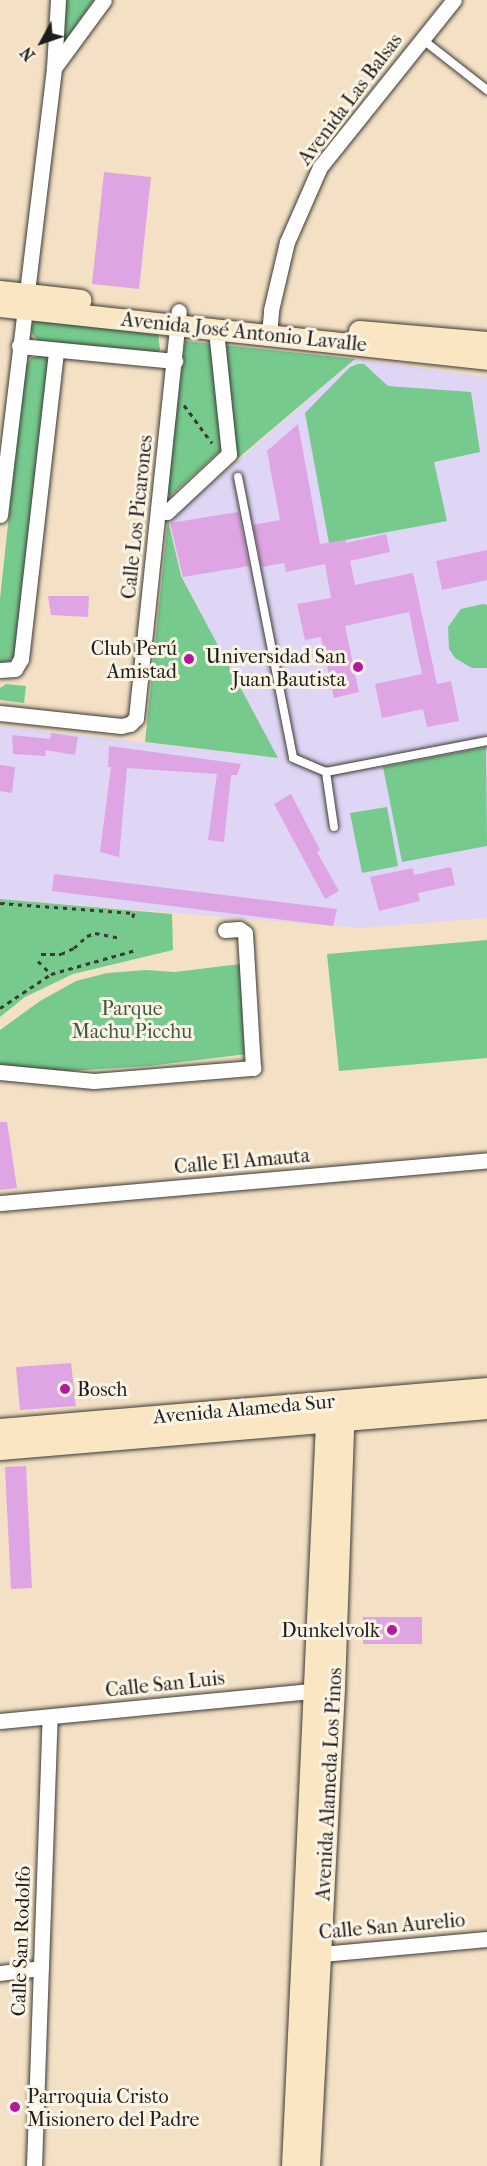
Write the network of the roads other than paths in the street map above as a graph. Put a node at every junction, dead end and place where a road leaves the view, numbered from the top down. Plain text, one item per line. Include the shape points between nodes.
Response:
1 (58, 0) edge
2 (104, 0) edge
3 (454, 0) edge
4 (422, 39) junction
5 (54, 68) junction
6 (487, 90) edge
7 (0, 291) edge
8 (24, 301) junction
9 (0, 306) edge
10 (179, 317) junction
11 (269, 329) junction
12 (216, 330) junction
13 (487, 342) edge
14 (19, 346) junction
15 (56, 351) junction
16 (487, 358) edge
17 (175, 361) junction
18 (238, 477) dead end
19 (159, 510) junction
20 (0, 515) edge
21 (0, 670) edge
22 (0, 712) edge
23 (487, 741) edge
24 (326, 772) junction
25 (334, 827) dead end
26 (225, 930) dead end
27 (0, 1072) edge
28 (487, 1160) edge
29 (0, 1203) edge
30 (487, 1388) edge
31 (487, 1408) edge
32 (335, 1411) junction
33 (0, 1429) edge
34 (0, 1449) edge
35 (324, 1689) junction
36 (50, 1718) junction
37 (0, 1721) edge
38 (487, 1939) edge
39 (311, 1955) junction
40 (41, 1968) junction
41 (0, 1972) edge
42 (34, 2166) edge
43 (292, 2166) edge
44 (309, 2166) edge

1 - 5 street
2 - 5 street
3 - 4 street, Avenida Las Balsas
4 - 6 lane
4 - 11 street, Avenida Las Balsas via 320,168 287,242
5 - 8 street
7 - 8 main road, Avenida José Antonio Lavalle
8 - 9 main road, Avenida José Antonio Lavalle
8 - 10 main road, Avenida José Antonio Lavalle
8 - 14 street
10 - 11 main road, Avenida José Antonio Lavalle
10 - 12 main road, Avenida José Antonio Lavalle
10 - 17 street, Calle Los Picarones
11 - 12 main road, Avenida José Antonio Lavalle
11 - 13 main road, Avenida José Antonio Lavalle
11 - 16 main road, Avenida José Antonio Lavalle
12 - 19 street via 230,454 167,512
14 - 15 street
14 - 20 street
15 - 17 street
15 - 21 street via 21,659 15,669
17 - 19 street, Calle Los Picarones
18 - 24 lane via 292,758
19 - 22 street, Calle Los Picarones via 136,718 121,726
23 - 24 lane
24 - 25 lane
26 - 27 street via 245,933 253,1068 94,1082
28 - 29 street, Calle El Amauta
30 - 32 main road, Avenida Alameda Sur
31 - 32 main road, Avenida Alameda Sur
32 - 33 main road, Avenida Alameda Sur
32 - 34 main road, Avenida Alameda Sur
32 - 35 main road, Avenida Alameda Los Pinos
35 - 36 street, Calle San Luis
35 - 39 main road, Avenida Alameda Los Pinos
36 - 37 street, Calle San Luis
36 - 40 street, Calle San Rodolfo
38 - 39 street, Calle San Aurelio
39 - 43 main road, Avenida Alameda Los Pinos
39 - 44 main road, Avenida Alameda Los Pinos
40 - 41 street
40 - 42 street, Calle San Rodolfo

